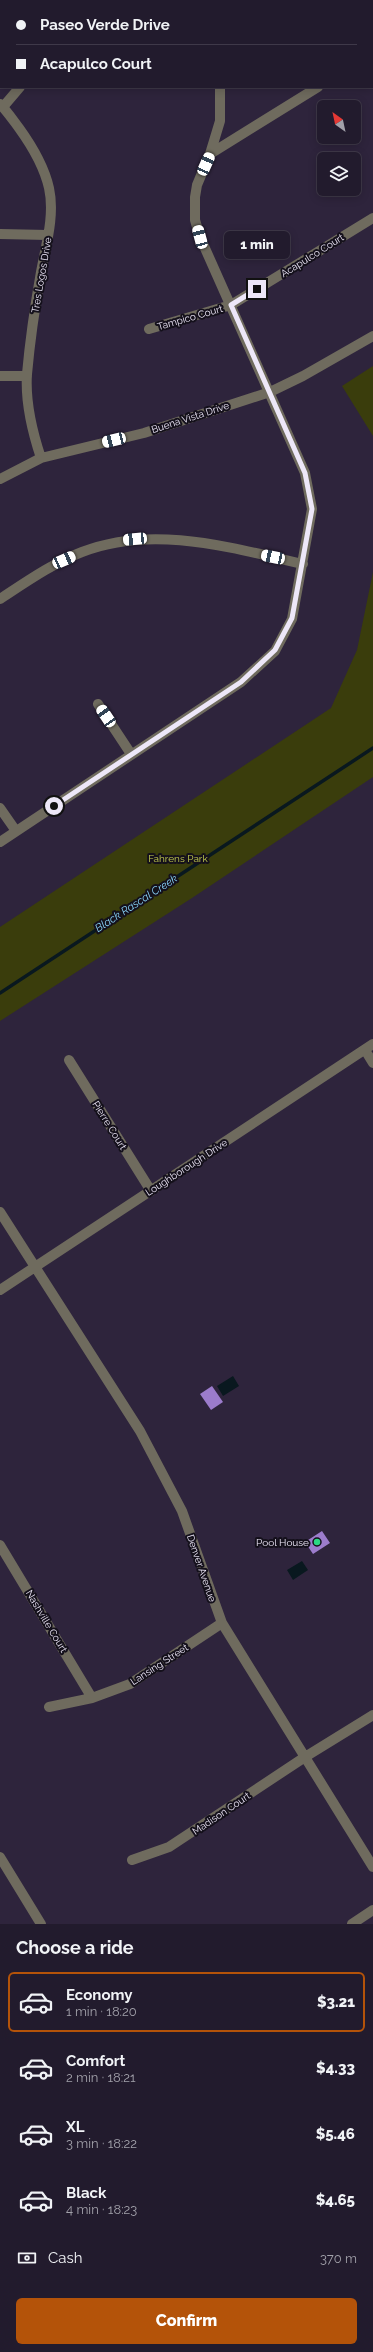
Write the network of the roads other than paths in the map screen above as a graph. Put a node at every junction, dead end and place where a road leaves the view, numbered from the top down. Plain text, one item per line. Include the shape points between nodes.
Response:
1 (19, 88) edge
2 (220, 88) edge
3 (316, 88) edge
4 (1, 106) edge
5 (210, 154) junction
6 (373, 218) edge
7 (0, 234) edge
8 (48, 235) junction
9 (231, 305) junction
10 (149, 329) dead end
11 (373, 336) edge
12 (0, 376) edge
13 (27, 376) junction
14 (270, 392) junction
15 (41, 458) junction
16 (0, 479) edge
17 (303, 564) junction
18 (0, 599) edge
19 (98, 704) dead end
20 (131, 754) junction
21 (0, 808) edge
22 (16, 831) junction
23 (0, 842) edge
24 (369, 1047) edge
25 (69, 1060) dead end
26 (373, 1063) edge
27 (151, 1191) junction
28 (0, 1212) edge
29 (35, 1267) junction
30 (0, 1290) edge
31 (0, 1545) edge
32 (222, 1623) junction
33 (92, 1698) junction
34 (49, 1707) dead end
35 (373, 1715) edge
36 (305, 1757) junction
37 (0, 1857) edge
38 (132, 1860) dead end
39 (373, 1867) edge
40 (373, 1910) edge
41 (41, 1924) edge
42 (352, 1924) edge

1 - 4 street
2 - 5 street via 220,121
3 - 5 street
4 - 8 street, Tres Logos Drive via 30,142 42,167 49,187
5 - 9 street via 197,185 195,220 200,237
6 - 9 street, Acapulco Court
7 - 8 street
8 - 13 street, Tres Logos Drive
9 - 10 street, Tampico Court
9 - 14 street
11 - 14 street, Buena Vista Drive via 310,373
12 - 13 street
13 - 15 street, Tres Logos Drive via 28,409
14 - 15 street, Buena Vista Drive via 144,433
14 - 17 street via 305,473 312,509
15 - 16 street, Buena Vista Drive
17 - 18 street via 219,544 126,540 94,548 64,560
17 - 20 street via 292,618 275,650 241,682
19 - 20 street
20 - 22 street
21 - 22 street
22 - 23 street
24 - 26 street
24 - 27 street, Loughborough Drive
25 - 27 street, Pierre Court
27 - 29 street, Loughborough Drive
28 - 29 street, Denver Avenue
29 - 30 street, Loughborough Drive
29 - 32 street, Denver Avenue via 118,1394 150,1450 182,1511
31 - 33 street, Nashville Court
32 - 33 street, Lansing Street via 130,1684
32 - 36 street, Denver Avenue
33 - 34 street, Lansing Street
35 - 36 street, Madison Court
36 - 38 street, Madison Court via 169,1847
36 - 39 street, Denver Avenue
37 - 41 street
40 - 42 street

